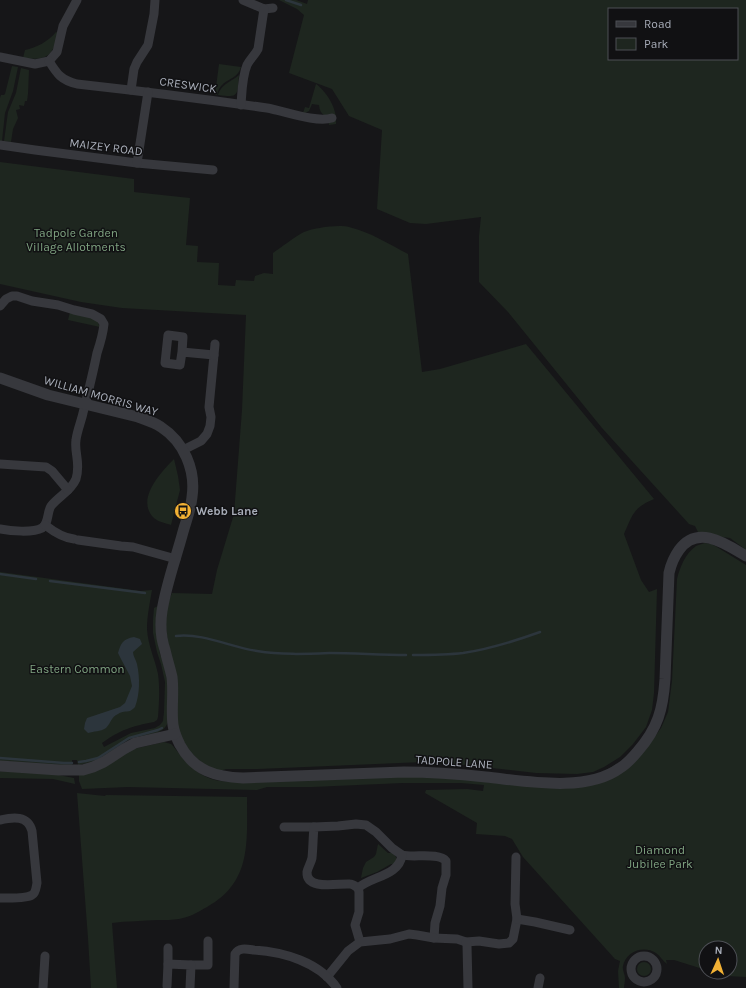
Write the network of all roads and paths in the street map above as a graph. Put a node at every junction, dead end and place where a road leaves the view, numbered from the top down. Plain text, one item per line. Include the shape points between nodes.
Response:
1 (77, 0) edge
2 (155, 0) edge
3 (243, 0) edge
4 (0, 57) edge
5 (49, 61) junction
6 (131, 90) junction
7 (148, 92) junction
8 (241, 104) junction
9 (332, 118) dead end
10 (0, 145) edge
11 (137, 163) junction
12 (211, 172) dead end
13 (0, 306) edge
14 (215, 344) dead end
15 (182, 352) dead end
16 (214, 355) junction
17 (0, 378) edge
18 (85, 404) junction
19 (183, 450) junction
20 (0, 464) edge
21 (68, 490) junction
22 (45, 525) junction
23 (0, 529) edge
24 (746, 556) edge
25 (176, 559) junction
26 (175, 734) junction
27 (0, 766) edge
28 (0, 820) edge
29 (284, 827) dead end
30 (314, 827) junction
31 (402, 855) junction
32 (516, 857) dead end
33 (358, 888) junction
34 (0, 898) edge
35 (517, 919) junction
36 (570, 930) dead end
37 (434, 938) junction
38 (208, 941) dead end
39 (360, 942) junction
40 (466, 942) junction
41 (168, 948) dead end
42 (45, 956) dead end
43 (168, 964) junction
44 (191, 965) junction
45 (327, 977) junction
46 (540, 978) dead end
47 (166, 986) dead end
48 (43, 988) edge
49 (190, 988) edge
50 (234, 988) edge
51 (337, 988) edge
52 (468, 988) edge
53 (538, 988) edge

1 - 5 street via 63,26 57,52
2 - 6 street via 148,45 134,69
3 - 8 street via 268,9 258,49 247,65
4 - 5 street via 35,64
5 - 6 street, CRESWICK via 58,74 67,81
6 - 7 street, CRESWICK
7 - 8 street, CRESWICK
7 - 11 street
8 - 9 street, CRESWICK via 322,119
10 - 11 street, MAIZEY ROAD
11 - 12 street, MAIZEY ROAD
13 - 18 street via 6,299 17,296 92,314 101,319 104,324
14 - 16 street
15 - 16 street
16 - 19 street via 210,426 201,441
17 - 18 street, WILLIAM MORRIS WAY via 48,395
18 - 19 street, WILLIAM MORRIS WAY via 138,417 160,426
18 - 21 street via 76,441 77,474
19 - 25 street, WILLIAM MORRIS WAY via 191,470 193,495
20 - 21 street via 46,467
21 - 22 street via 50,507
22 - 23 street via 32,531
22 - 25 street via 67,538 133,547
24 - 26 street, TADPOLE LANE via 724,543 701,537 682,546 669,573 665,679 661,712 650,737 620,768 606,776 558,784 429,772 234,778 200,768 187,756
25 - 26 street, WILLIAM MORRIS WAY via 161,622 163,644 172,679
26 - 27 street via 135,743 104,762 83,770
28 - 34 street via 17,818 30,824 37,883 32,895 22,898
29 - 30 street
30 - 31 street via 356,824 366,826
30 - 33 street via 312,856 307,871 310,880 320,884 350,884
31 - 33 street via 400,863 392,871
31 - 37 street via 443,858 446,862 446,875
32 - 35 street
33 - 39 street via 359,912 355,925
35 - 36 street
35 - 40 street via 513,940 509,944
37 - 39 street via 409,934
37 - 40 street
38 - 44 street via 208,965
39 - 45 street via 348,951
40 - 52 street
41 - 43 street
42 - 48 street
43 - 44 street
43 - 47 street
44 - 49 street
45 - 50 street via 315,968 285,955 242,949 235,954
45 - 51 street
46 - 53 street

